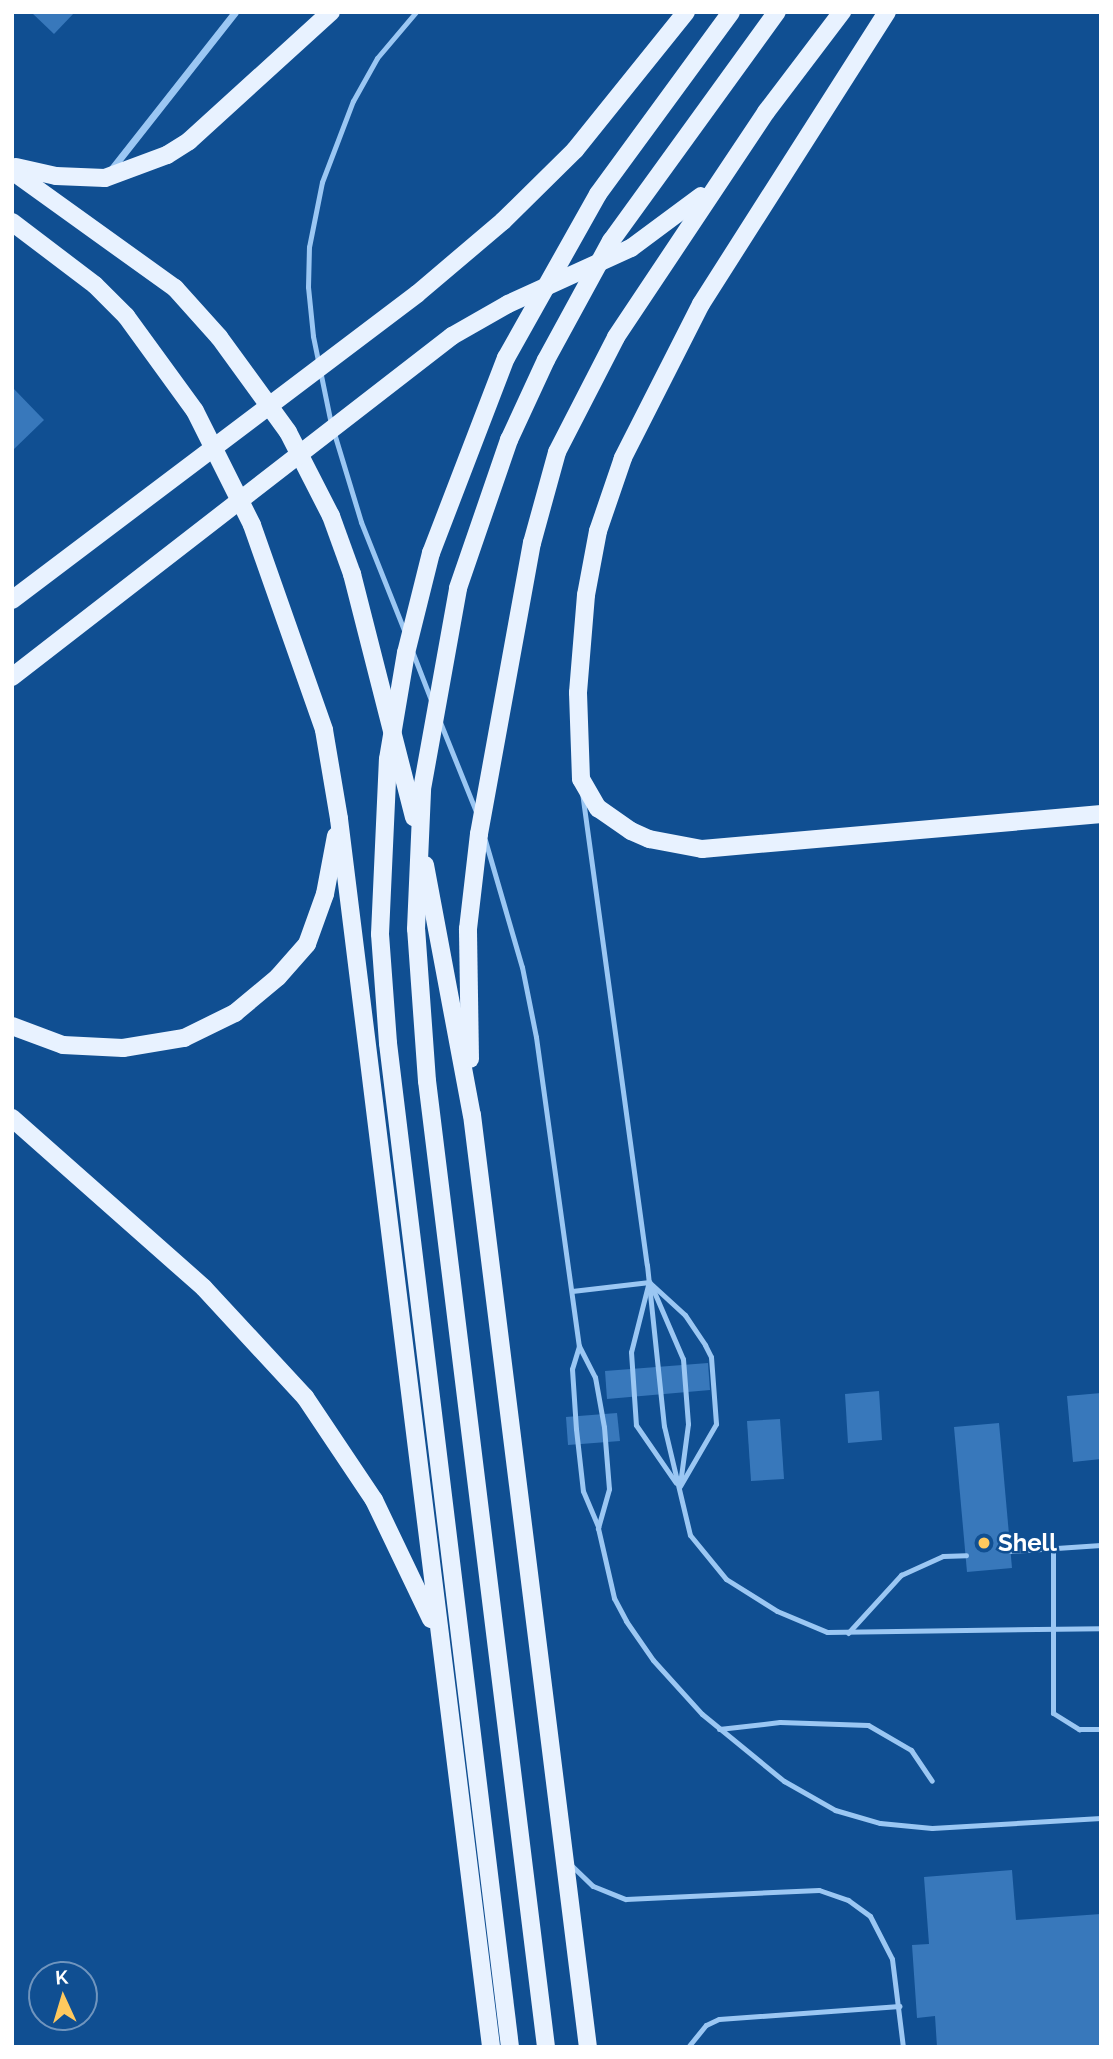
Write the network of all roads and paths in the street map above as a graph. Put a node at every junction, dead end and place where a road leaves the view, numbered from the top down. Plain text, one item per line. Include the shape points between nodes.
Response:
1 (235, 12) edge
2 (331, 12) edge
3 (416, 12) edge
4 (686, 12) edge
5 (732, 12) edge
6 (777, 12) edge
7 (842, 12) edge
8 (887, 12) edge
9 (12, 168) edge
10 (104, 178) junction
11 (718, 183) junction
12 (12, 222) edge
13 (12, 600) edge
14 (12, 677) edge
15 (581, 779) junction
16 (1101, 814) edge
17 (339, 819) junction
18 (12, 1026) edge
19 (472, 1115) junction
20 (12, 1118) edge
21 (649, 1282) junction
22 (572, 1291) junction
23 (579, 1346) junction
24 (679, 1487) junction
25 (598, 1528) junction
26 (1101, 1545) edge
27 (1053, 1548) junction
28 (1011, 1551) dead end
29 (966, 1555) dead end
30 (1052, 1628) junction
31 (1101, 1628) edge
32 (847, 1634) junction
33 (439, 1637) junction
34 (719, 1729) junction
35 (1101, 1729) edge
36 (932, 1781) dead end
37 (1101, 1818) edge
38 (565, 1858) junction
39 (900, 2006) junction
40 (491, 2046) edge
41 (510, 2047) edge
42 (546, 2047) edge
43 (588, 2047) edge
44 (688, 2047) edge
45 (903, 2047) edge

1 - 10 street
2 - 10 main road via 189,141 142,167
3 - 22 lane via 377,58 337,134 309,247 313,336 324,397 361,522 475,806 522,967
4 - 13 main road via 575,150 503,221 417,294
5 - 41 main road via 598,194 506,358 431,553 406,653 387,770 380,934 388,1043
6 - 42 main road via 611,241 546,360 509,440 458,588 422,789 416,929 427,1081
7 - 11 main road
8 - 15 main road via 701,304 648,402 618,470 598,531 586,595 578,693
9 - 10 main road
9 - 19 main road via 117,242 183,296 288,432 316,484 344,551 384,689 425,863
11 - 14 main road via 631,248 508,304 452,336
11 - 19 main road via 610,346 578,405 557,452 536,522 474,871 468,993
12 - 17 main road via 94,285 126,316 169,370 220,452 313,691
15 - 16 main road via 598,807 631,831 702,849
15 - 21 lane via 600,947
17 - 18 main road via 325,894 307,944 278,977 234,1013 184,1038 111,1049 63,1045
17 - 33 main road
19 - 38 main road
20 - 33 main road via 204,1288 304,1397 391,1530
21 - 22 lane
21 - 24 lane via 664,1426
21 - 24 lane via 683,1359 688,1424
21 - 24 lane via 631,1352 636,1425
21 - 24 lane via 685,1315 711,1357 716,1424
22 - 23 lane
23 - 25 lane via 572,1369 576,1429 583,1491
23 - 25 lane via 596,1377 604,1427 609,1489
24 - 32 lane via 690,1535 717,1571 777,1611 808,1625
25 - 34 lane via 614,1598 626,1621 685,1699
26 - 27 lane
27 - 28 lane
27 - 30 lane
29 - 32 lane via 943,1556 901,1575
30 - 31 lane
30 - 32 lane
30 - 35 lane via 1053,1713 1079,1729
33 - 40 main road
34 - 36 lane via 780,1722 868,1725 911,1750
34 - 37 lane via 806,1797 880,1823 932,1828
38 - 39 lane via 593,1886 625,1899 832,1892 861,1908 878,1928 892,1959
38 - 43 main road
39 - 44 lane via 719,2019 706,2025
39 - 45 lane

